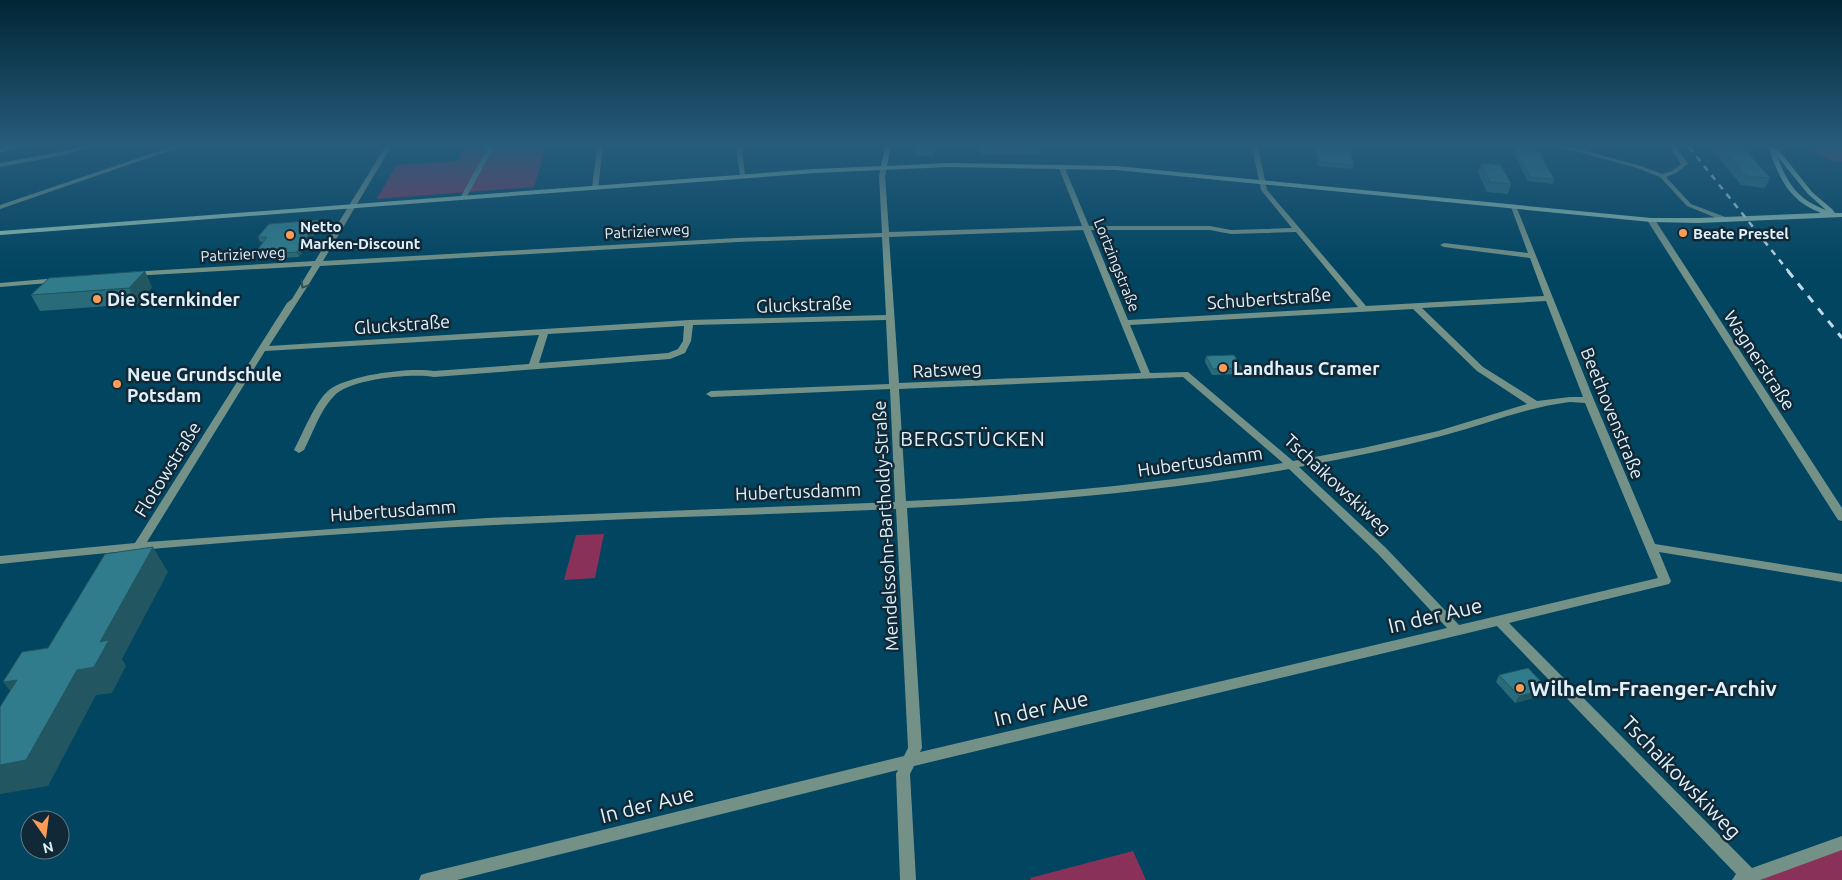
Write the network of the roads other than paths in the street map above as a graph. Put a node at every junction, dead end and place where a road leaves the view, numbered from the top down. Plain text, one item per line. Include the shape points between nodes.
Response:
1 (56, 188) edge
2 (362, 188) edge
3 (468, 188) edge
4 (595, 188) edge
5 (883, 188) edge
6 (1070, 188) edge
7 (1264, 188) edge
8 (1330, 188) edge
9 (1673, 188) edge
10 (1788, 188) edge
11 (1806, 188) edge
12 (462, 198) junction
13 (351, 206) junction
14 (0, 207) edge
15 (1514, 207) junction
16 (1832, 215) junction
17 (1842, 216) edge
18 (1651, 220) junction
19 (1729, 220) junction
20 (1842, 220) edge
21 (1087, 229) junction
22 (1297, 230) junction
23 (0, 233) edge
24 (886, 235) junction
25 (1444, 245) dead end
26 (1534, 256) junction
27 (316, 264) junction
28 (126, 275) edge
29 (70, 279) edge
30 (0, 285) edge
31 (1550, 298) junction
32 (1414, 305) junction
33 (1363, 308) junction
34 (890, 318) junction
35 (689, 323) junction
36 (1125, 324) junction
37 (545, 331) junction
38 (262, 349) junction
39 (533, 366) junction
40 (1185, 374) joint
41 (1146, 375) junction
42 (894, 388) junction
43 (711, 394) dead end
44 (1589, 400) junction
45 (1536, 405) junction
46 (299, 450) dead end
47 (1292, 466) junction
48 (902, 505) junction
49 (1842, 517) edge
50 (138, 547) junction
51 (1650, 547) junction
52 (0, 560) edge
53 (1842, 578) edge
54 (1665, 581) joint
55 (1500, 621) junction
56 (1457, 631) junction
57 (909, 761) junction
58 (1842, 844) edge
59 (1745, 878) edge
60 (427, 880) edge
61 (908, 880) edge

1 - 14 street
2 - 13 street, Flotowstraße
3 - 12 street
4 - 12 street
5 - 24 street, Mendelssohn-Bartholdy-Straße
6 - 21 street, Lortzingstraße
7 - 22 street
8 - 15 street
9 - 19 street via 1688,205
10 - 16 street via 1810,206
11 - 16 street
12 - 13 street
13 - 23 street
13 - 27 street, Flotowstraße
15 - 18 street
15 - 26 street, Beethovenstraße
16 - 17 street
16 - 19 street
16 - 20 street
18 - 19 street
18 - 49 street, Wagnerstraße
21 - 22 street, Patrizierweg
21 - 24 street, Patrizierweg
21 - 36 street, Lortzingstraße
22 - 33 street
24 - 27 street, Patrizierweg via 737,240
24 - 34 street, Mendelssohn-Bartholdy-Straße
25 - 26 street
26 - 31 street, Beethovenstraße
27 - 28 street, Patrizierweg
27 -> 38 street, Flotowstraße
29 - 30 street
31 - 32 street, Schubertstraße
31 - 44 street, Beethovenstraße
32 - 33 street, Schubertstraße
32 - 45 street via 1480,369
33 - 36 street, Schubertstraße
34 - 35 street, Gluckstraße
34 - 42 street, Mendelssohn-Bartholdy-Straße
35 - 37 street, Gluckstraße
35 - 39 street via 682,352 670,356
36 - 41 street, Lortzingstraße
37 - 38 street, Gluckstraße
37 - 39 street
38 - 50 street, Flotowstraße
39 - 46 street via 400,374 346,384 330,394
40 - 41 street, Ratsweg
40 - 47 street, Tschaikowskiweg
41 - 42 street, Ratsweg
42 - 43 street, Ratsweg
42 - 48 street, Mendelssohn-Bartholdy-Straße
44 - 45 street, Hubertusdamm via 1570,398
44 - 51 street, Beethovenstraße
45 - 47 street, Hubertusdamm via 1443,433
47 - 48 street, Hubertusdamm via 1121,489
47 - 56 street, Tschaikowskiweg via 1382,551
48 - 50 street, Hubertusdamm via 408,526
48 - 57 street, Mendelssohn-Bartholdy-Straße via 915,748
50 - 52 street, Hubertusdamm
51 - 53 street
51 - 54 street, Beethovenstraße
54 - 55 street, In der Aue
55 - 56 street, In der Aue
55 - 59 street, Tschaikowskiweg
56 - 57 street, In der Aue
57 - 60 street, In der Aue
57 - 61 street, Mendelssohn-Bartholdy-Straße via 903,774
58 - 59 street

